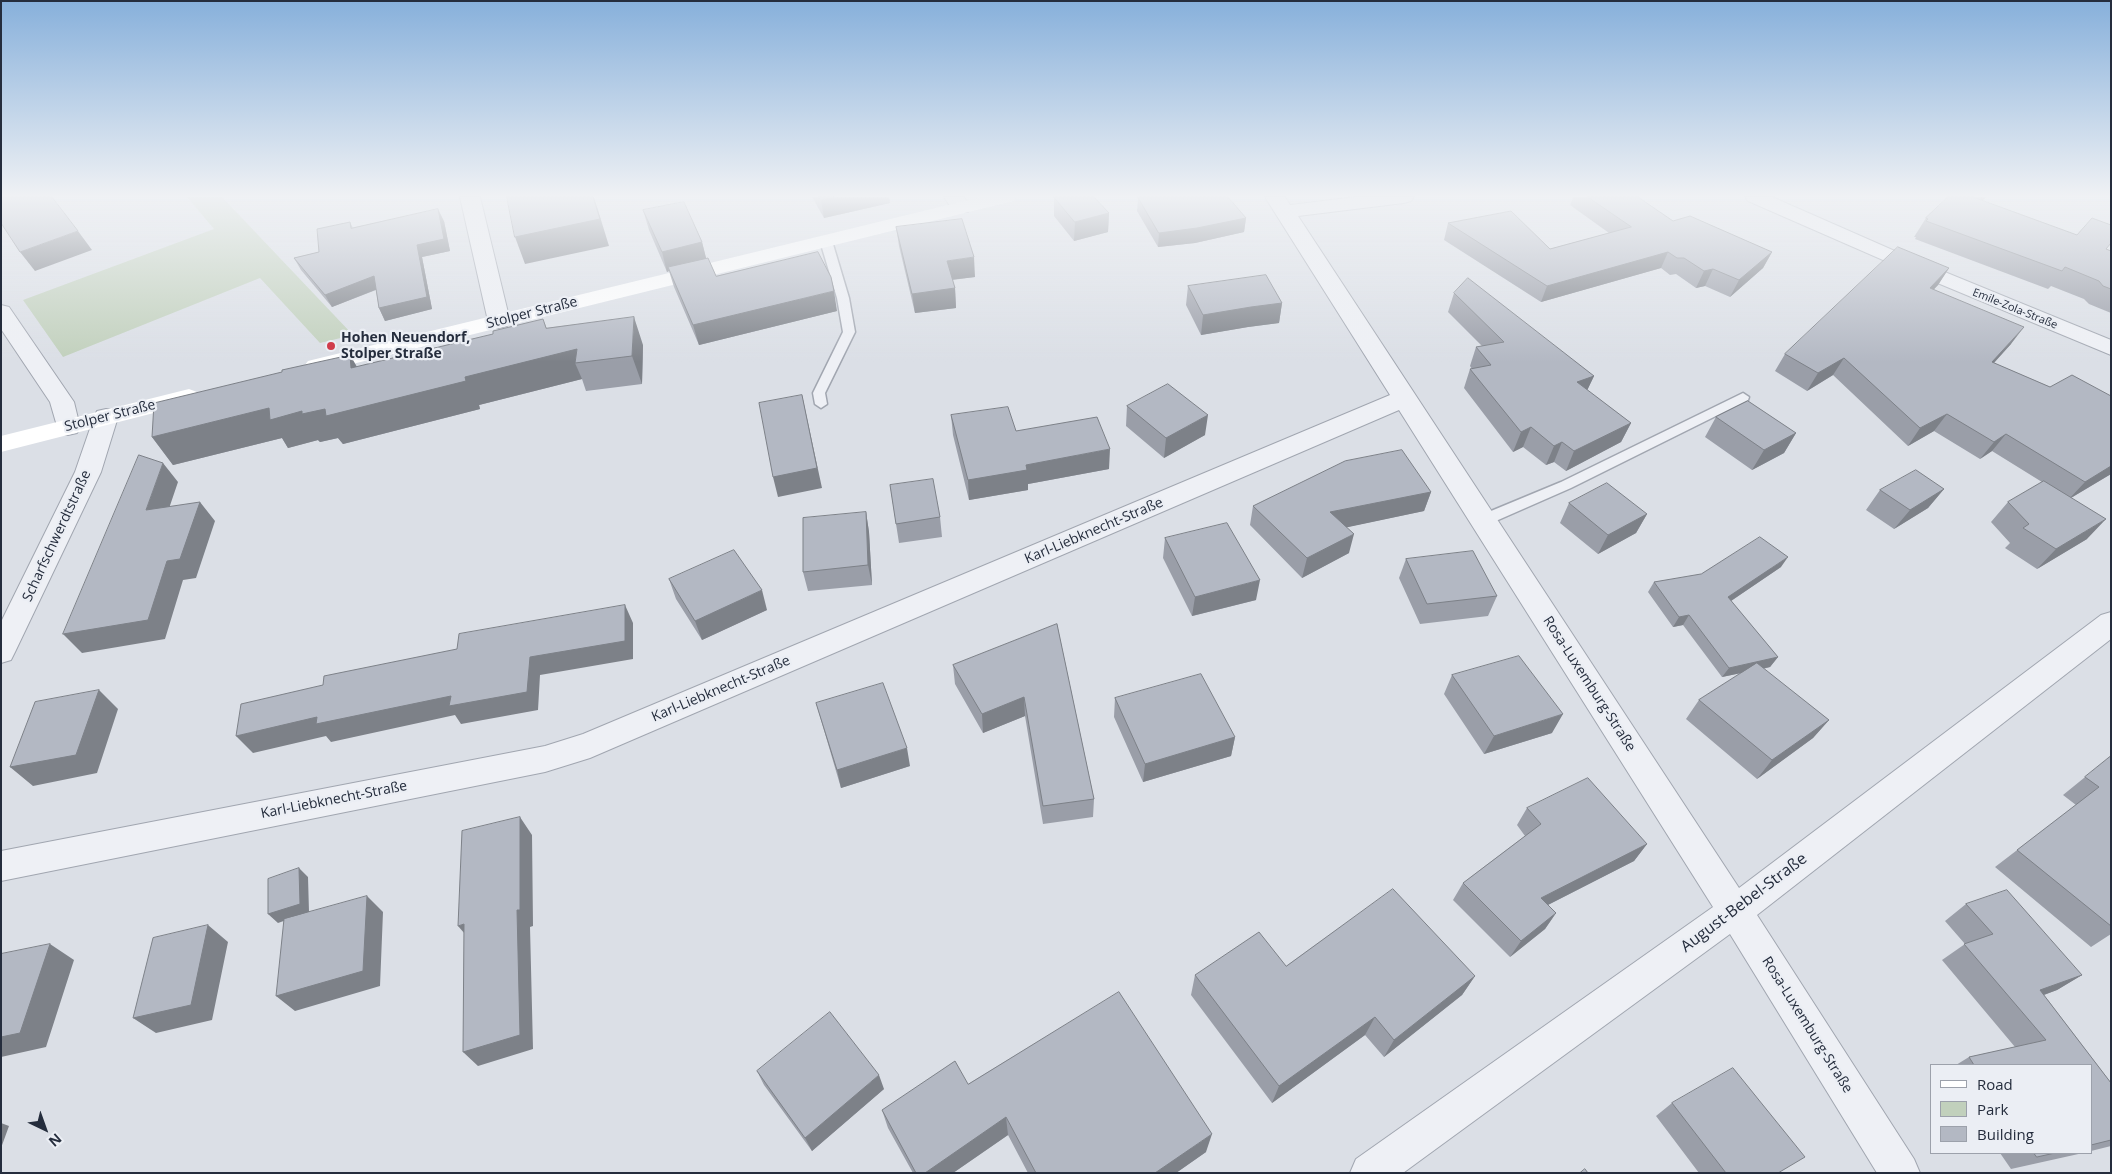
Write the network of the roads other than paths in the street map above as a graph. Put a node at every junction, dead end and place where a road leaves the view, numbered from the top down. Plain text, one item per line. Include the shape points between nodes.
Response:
1 (483, 252) edge
2 (782, 252) edge
3 (829, 252) edge
4 (1311, 252) edge
5 (1882, 252) edge
6 (1, 312) edge
7 (499, 321) junction
8 (2111, 348) edge
9 (299, 370) edge
10 (213, 391) edge
11 (1743, 397) dead end
12 (1405, 398) junction
13 (821, 404) dead end
14 (106, 417) junction
15 (68, 427) junction
16 (1, 444) edge
17 (1484, 520) junction
18 (2111, 623) edge
19 (1, 652) edge
20 (1, 866) edge
21 (1735, 911) junction
22 (1370, 1173) edge
23 (1900, 1173) edge

1 - 7 street
2 - 7 main road, Stolper Straße
3 - 13 lane via 849,332 820,393
4 - 12 street, Rosa-Luxemburg-Straße
5 - 8 street, Emile-Zola-Straße
6 - 15 street via 62,402
7 - 9 main road, Stolper Straße
10 - 14 main road, Stolper Straße
11 - 17 lane via 1566,485
12 - 17 street, Rosa-Luxemburg-Straße
12 - 20 street, Karl-Liebknecht-Straße via 590,745 545,759
14 - 15 main road, Stolper Straße
14 - 19 street, Scharfschwerdtstraße via 88,472
15 - 16 main road, Stolper Straße
17 - 21 street, Rosa-Luxemburg-Straße
18 - 21 street, August-Bebel-Straße
21 - 22 street, August-Bebel-Straße
21 - 23 street, Rosa-Luxemburg-Straße

